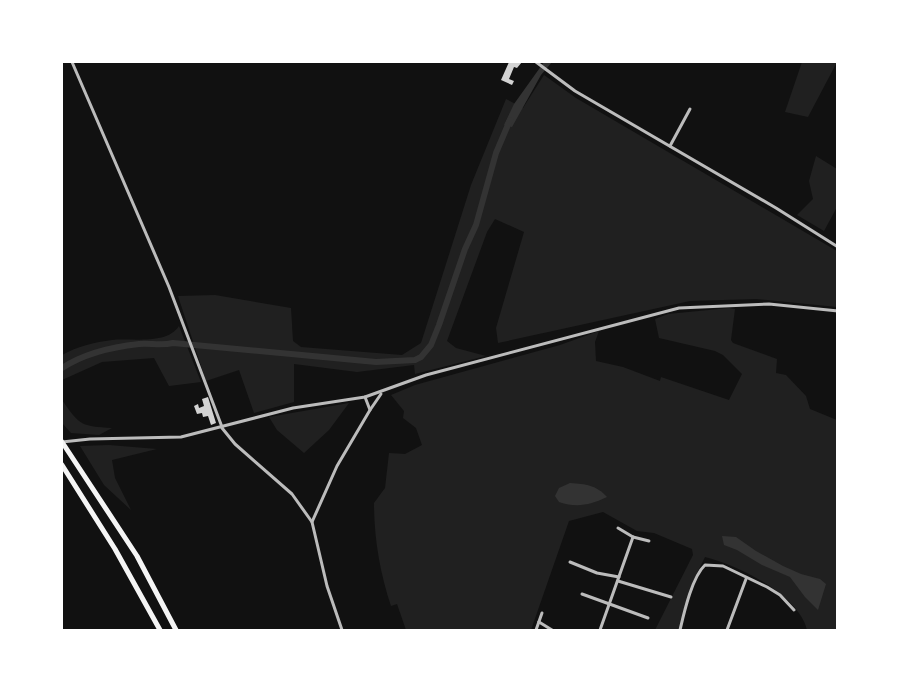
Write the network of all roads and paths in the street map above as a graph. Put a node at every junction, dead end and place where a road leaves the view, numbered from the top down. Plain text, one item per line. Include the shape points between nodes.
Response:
1 (72, 62) edge
2 (538, 63) edge
3 (690, 109) dead end
4 (670, 146) junction
5 (837, 247) edge
6 (837, 310) edge
7 (382, 392) junction
8 (365, 397) junction
9 (370, 410) junction
10 (222, 428) junction
11 (62, 442) edge
12 (62, 465) edge
13 (312, 522) junction
14 (618, 528) dead end
15 (633, 537) junction
16 (649, 541) dead end
17 (570, 562) dead end
18 (619, 579) junction
19 (746, 579) junction
20 (582, 594) dead end
21 (671, 597) dead end
22 (609, 604) junction
23 (794, 610) dead end
24 (542, 613) dead end
25 (648, 618) dead end
26 (539, 622) junction
27 (160, 630) edge
28 (176, 630) edge
29 (342, 630) edge
30 (536, 630) edge
31 (552, 630) edge
32 (600, 630) edge
33 (680, 630) edge
34 (728, 630) edge

1 - 10 street via 169,287
2 - 4 street via 575,92
3 - 4 street
4 - 5 street
6 - 7 street via 769,304 679,308 417,377
7 - 8 street
7 - 9 street
8 - 9 street
8 - 10 street via 293,408
9 - 13 street via 337,466
10 - 11 street via 181,437
10 - 13 street via 292,494
11 - 28 highway via 137,556
12 - 27 highway via 116,549
13 - 29 street
14 - 15 street
15 - 16 street
15 - 18 street
17 - 18 street
18 - 21 street
18 - 22 street
19 - 23 street via 780,595
19 - 33 street via 723,566 705,565 685,605
19 - 34 street
20 - 22 street
22 - 25 street
22 - 32 street
24 - 26 street
26 - 30 street
26 - 31 street

